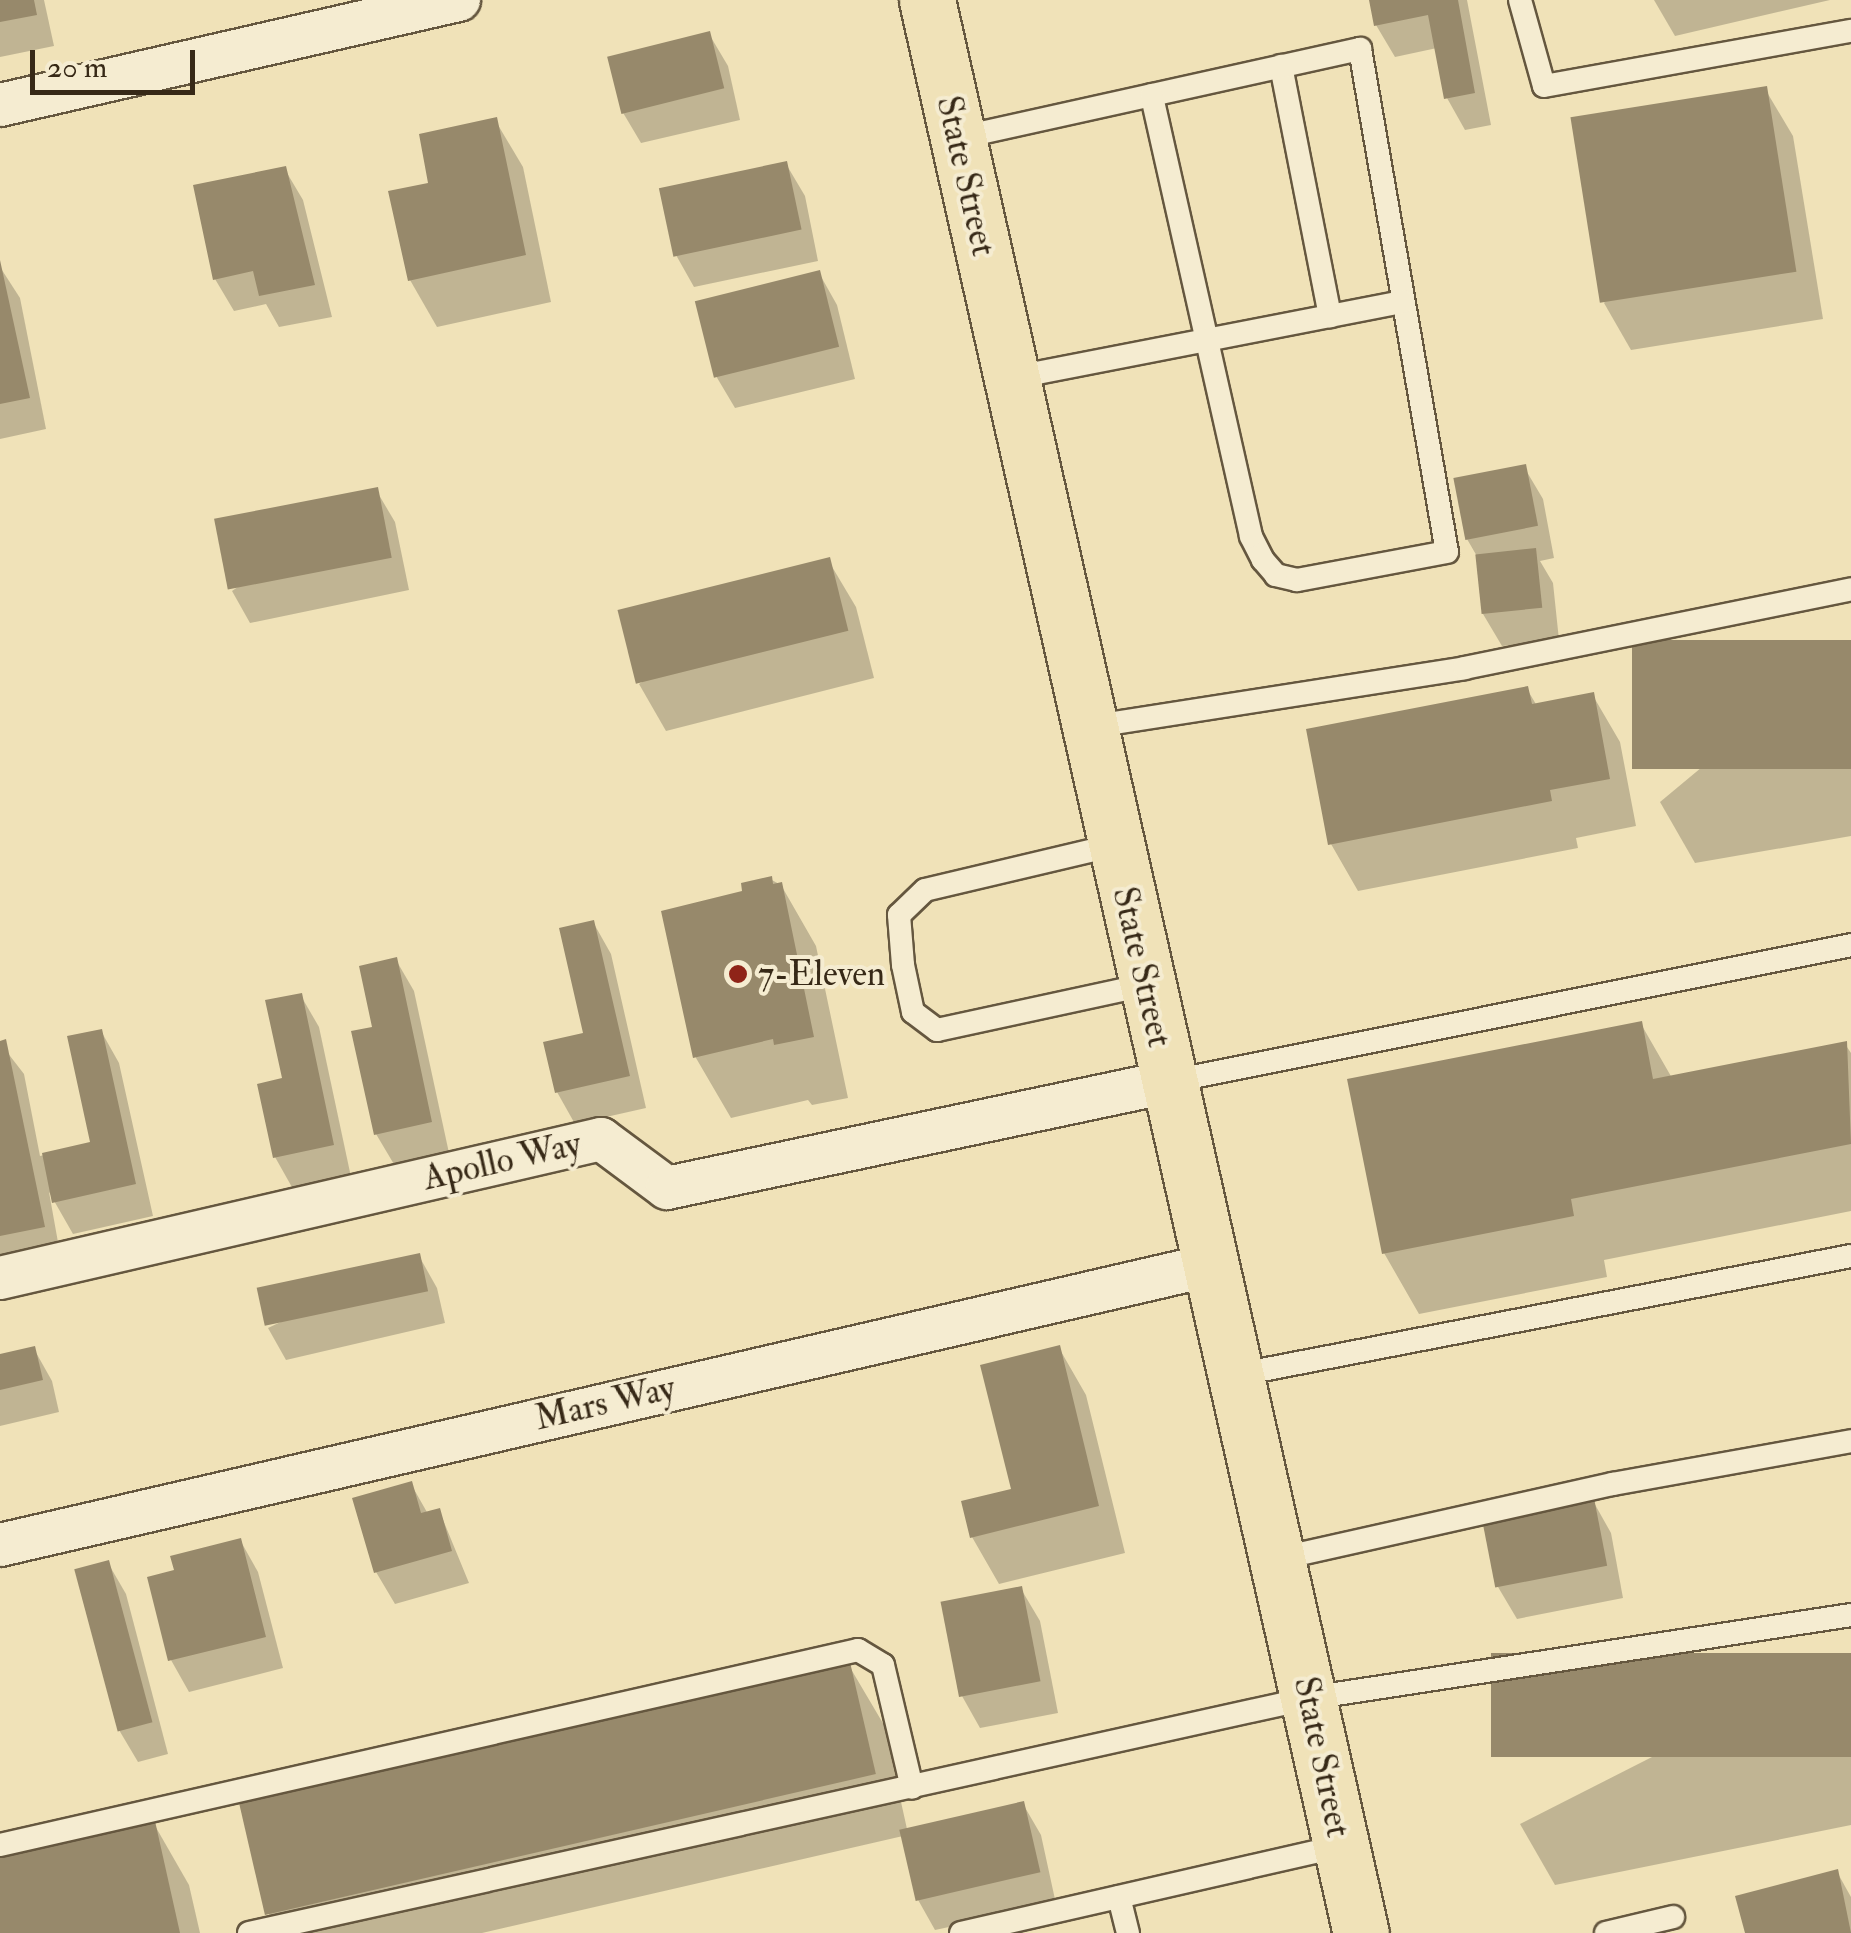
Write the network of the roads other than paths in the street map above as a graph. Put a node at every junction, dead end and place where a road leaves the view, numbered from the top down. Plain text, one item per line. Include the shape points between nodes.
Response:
1 (460, 0) edge
2 (927, 0) edge
3 (1520, 0) edge
4 (1851, 31) edge
5 (1281, 66) junction
6 (1152, 95) junction
7 (0, 105) edge
8 (958, 138) junction
9 (1404, 302) junction
10 (1330, 316) junction
11 (1207, 341) junction
12 (1012, 378) junction
13 (1851, 589) edge
14 (1089, 727) junction
15 (1115, 845) junction
16 (1851, 946) edge
17 (1146, 985) junction
18 (1168, 1082) junction
19 (1851, 1256) edge
20 (1211, 1265) junction
21 (0, 1278) edge
22 (1236, 1375) junction
23 (1851, 1441) edge
24 (0, 1545) edge
25 (1277, 1559) junction
26 (1851, 1615) edge
27 (1310, 1698) junction
28 (912, 1788) junction
29 (0, 1844) edge
30 (1342, 1846) junction
31 (1119, 1898) junction
32 (1673, 1917) dead end
33 (250, 1933) edge
34 (963, 1933) edge
35 (1128, 1933) edge
36 (1361, 1933) edge
37 (1606, 1933) edge

1 - 7 street
2 - 8 main road, State Street
3 - 4 lane via 1544,86
5 - 6 lane
5 - 9 lane via 1360,48
5 - 10 lane
6 - 8 lane
6 - 11 lane
8 - 12 main road, State Street
9 - 10 lane
9 - 11 lane via 1448,552 1297,580 1276,575 1251,536
10 - 11 lane
11 - 12 lane
12 - 14 main road, State Street
13 - 14 lane via 1464,668
14 - 15 main road, State Street
15 - 17 main road, State Street
15 - 17 lane via 925,890 899,915 902,965 914,1012 938,1030
16 - 18 lane
17 - 18 main road, State Street
18 - 20 main road, State Street
18 - 21 street, Apollo Way via 667,1188 601,1139
19 - 22 lane
20 - 22 main road, State Street
20 - 24 street, Mars Way
22 - 25 main road, State Street
23 - 25 lane via 1613,1484
25 - 27 main road, State Street
26 - 27 lane
27 - 28 lane
27 - 30 main road, State Street
28 - 29 lane via 883,1665 858,1650
28 - 33 lane
30 - 31 lane
30 - 36 main road, State Street
31 - 34 lane
31 - 35 lane
32 - 37 lane

